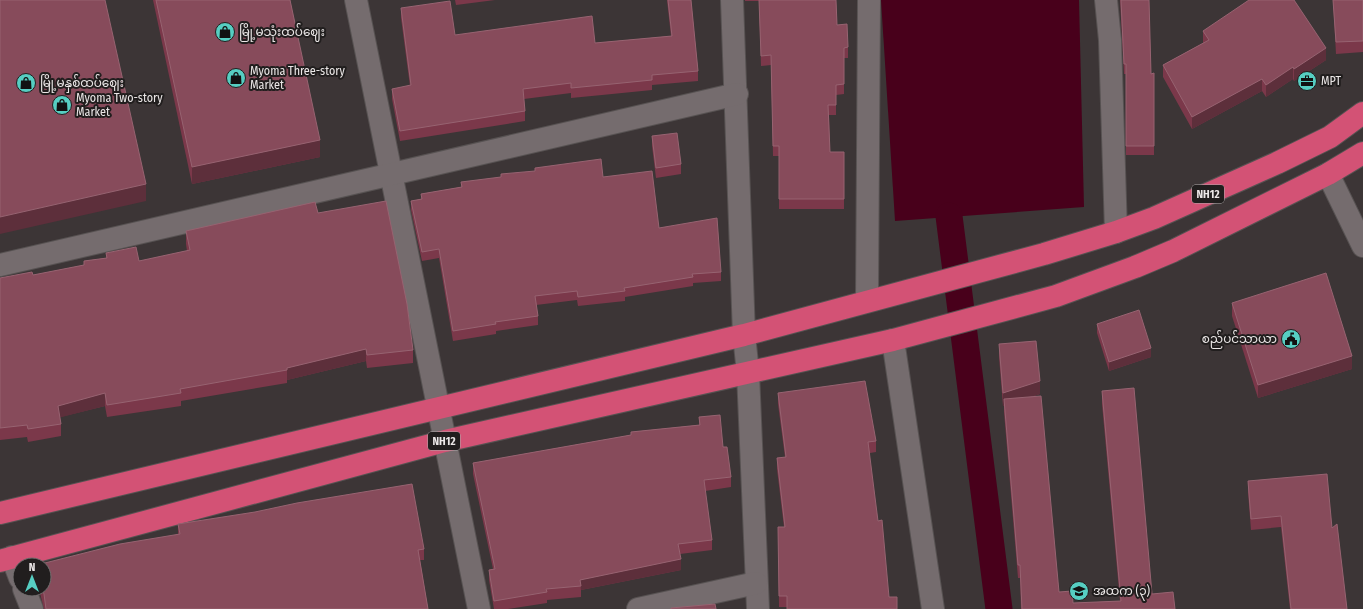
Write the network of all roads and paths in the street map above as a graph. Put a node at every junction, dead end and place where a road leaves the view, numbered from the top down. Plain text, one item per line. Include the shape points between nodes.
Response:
1 (356, 0) edge
2 (732, 0) edge
3 (869, 0) edge
4 (1106, 0) edge
5 (737, 94) junction
6 (1363, 112) edge
7 (1363, 153) edge
8 (1328, 174) junction
9 (391, 175) junction
10 (1116, 232) junction
11 (1363, 246) edge
12 (0, 265) edge
13 (875, 299) junction
14 (744, 335) junction
15 (893, 340) junction
16 (748, 373) junction
17 (439, 407) junction
18 (445, 441) junction
19 (0, 514) edge
20 (6, 559) edge
21 (12, 567) edge
22 (756, 583) junction
23 (27, 597) edge
24 (32, 609) edge
25 (479, 609) edge
26 (638, 609) edge
27 (758, 609) edge
28 (933, 609) edge

1 - 9 street
2 - 5 street
3 - 13 street
4 - 10 street via 1110,40
5 - 9 street
5 - 14 street
6 - 10 highway, NH12 via 1330,137 1277,163 1154,218
7 - 8 highway, NH12
8 - 11 street
8 - 15 highway, NH12 via 1134,268 1056,296
9 - 12 street
9 - 17 street
10 - 13 highway, NH12
13 - 14 highway, NH12
14 - 16 street
14 - 17 highway, NH12
15 - 16 highway, NH12
15 - 28 street
16 - 18 highway, NH12
16 - 22 street
17 - 18 street
17 - 19 highway, NH12
18 - 20 highway, NH12
18 - 25 street
20 - 21 street
22 - 26 street
22 - 27 street
23 - 24 street

